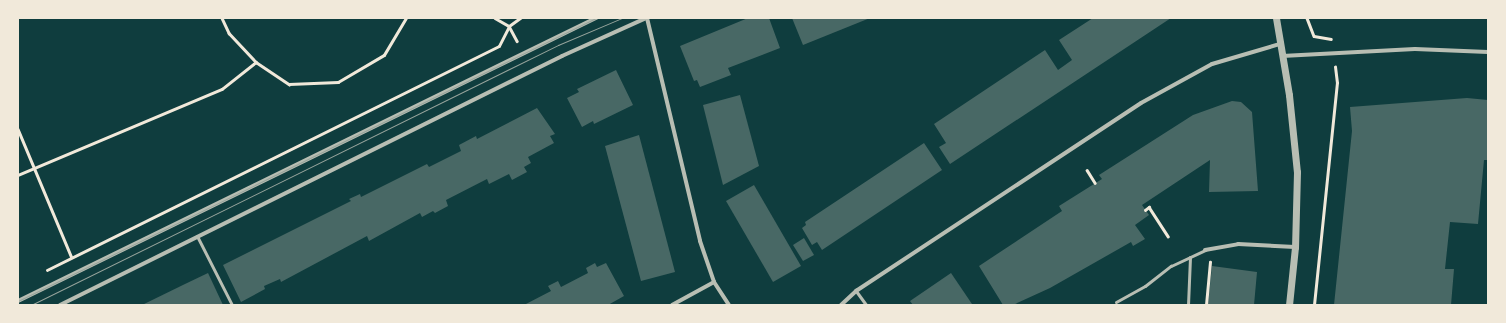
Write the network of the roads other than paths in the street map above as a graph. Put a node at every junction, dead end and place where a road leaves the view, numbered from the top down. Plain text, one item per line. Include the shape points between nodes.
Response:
1 (596, 18) edge
2 (647, 18) edge
3 (1276, 18) edge
4 (1280, 44) junction
5 (1488, 52) edge
6 (1282, 56) junction
7 (197, 236) junction
8 (1295, 247) junction
9 (1205, 250) joint
10 (1190, 257) junction
11 (714, 282) junction
12 (856, 291) junction
13 (18, 301) edge
14 (1116, 302) dead end
15 (60, 305) edge
16 (232, 305) edge
17 (672, 305) edge
18 (729, 305) edge
19 (841, 305) edge
20 (866, 305) edge
21 (1188, 305) edge
22 (1289, 305) edge

1 - 13 street
2 - 7 street via 562,56
2 - 11 street via 700,241
3 - 4 street
4 - 6 street
4 - 12 street via 1212,64 1182,79
5 - 6 street via 1415,49
6 - 8 street via 1296,165
7 - 15 street
7 - 16 lane
8 - 9 street via 1238,244
8 - 22 street
9 - 10 lane
10 - 14 lane
10 - 21 lane
11 - 17 street
11 - 18 street
12 - 19 street
12 - 20 lane

